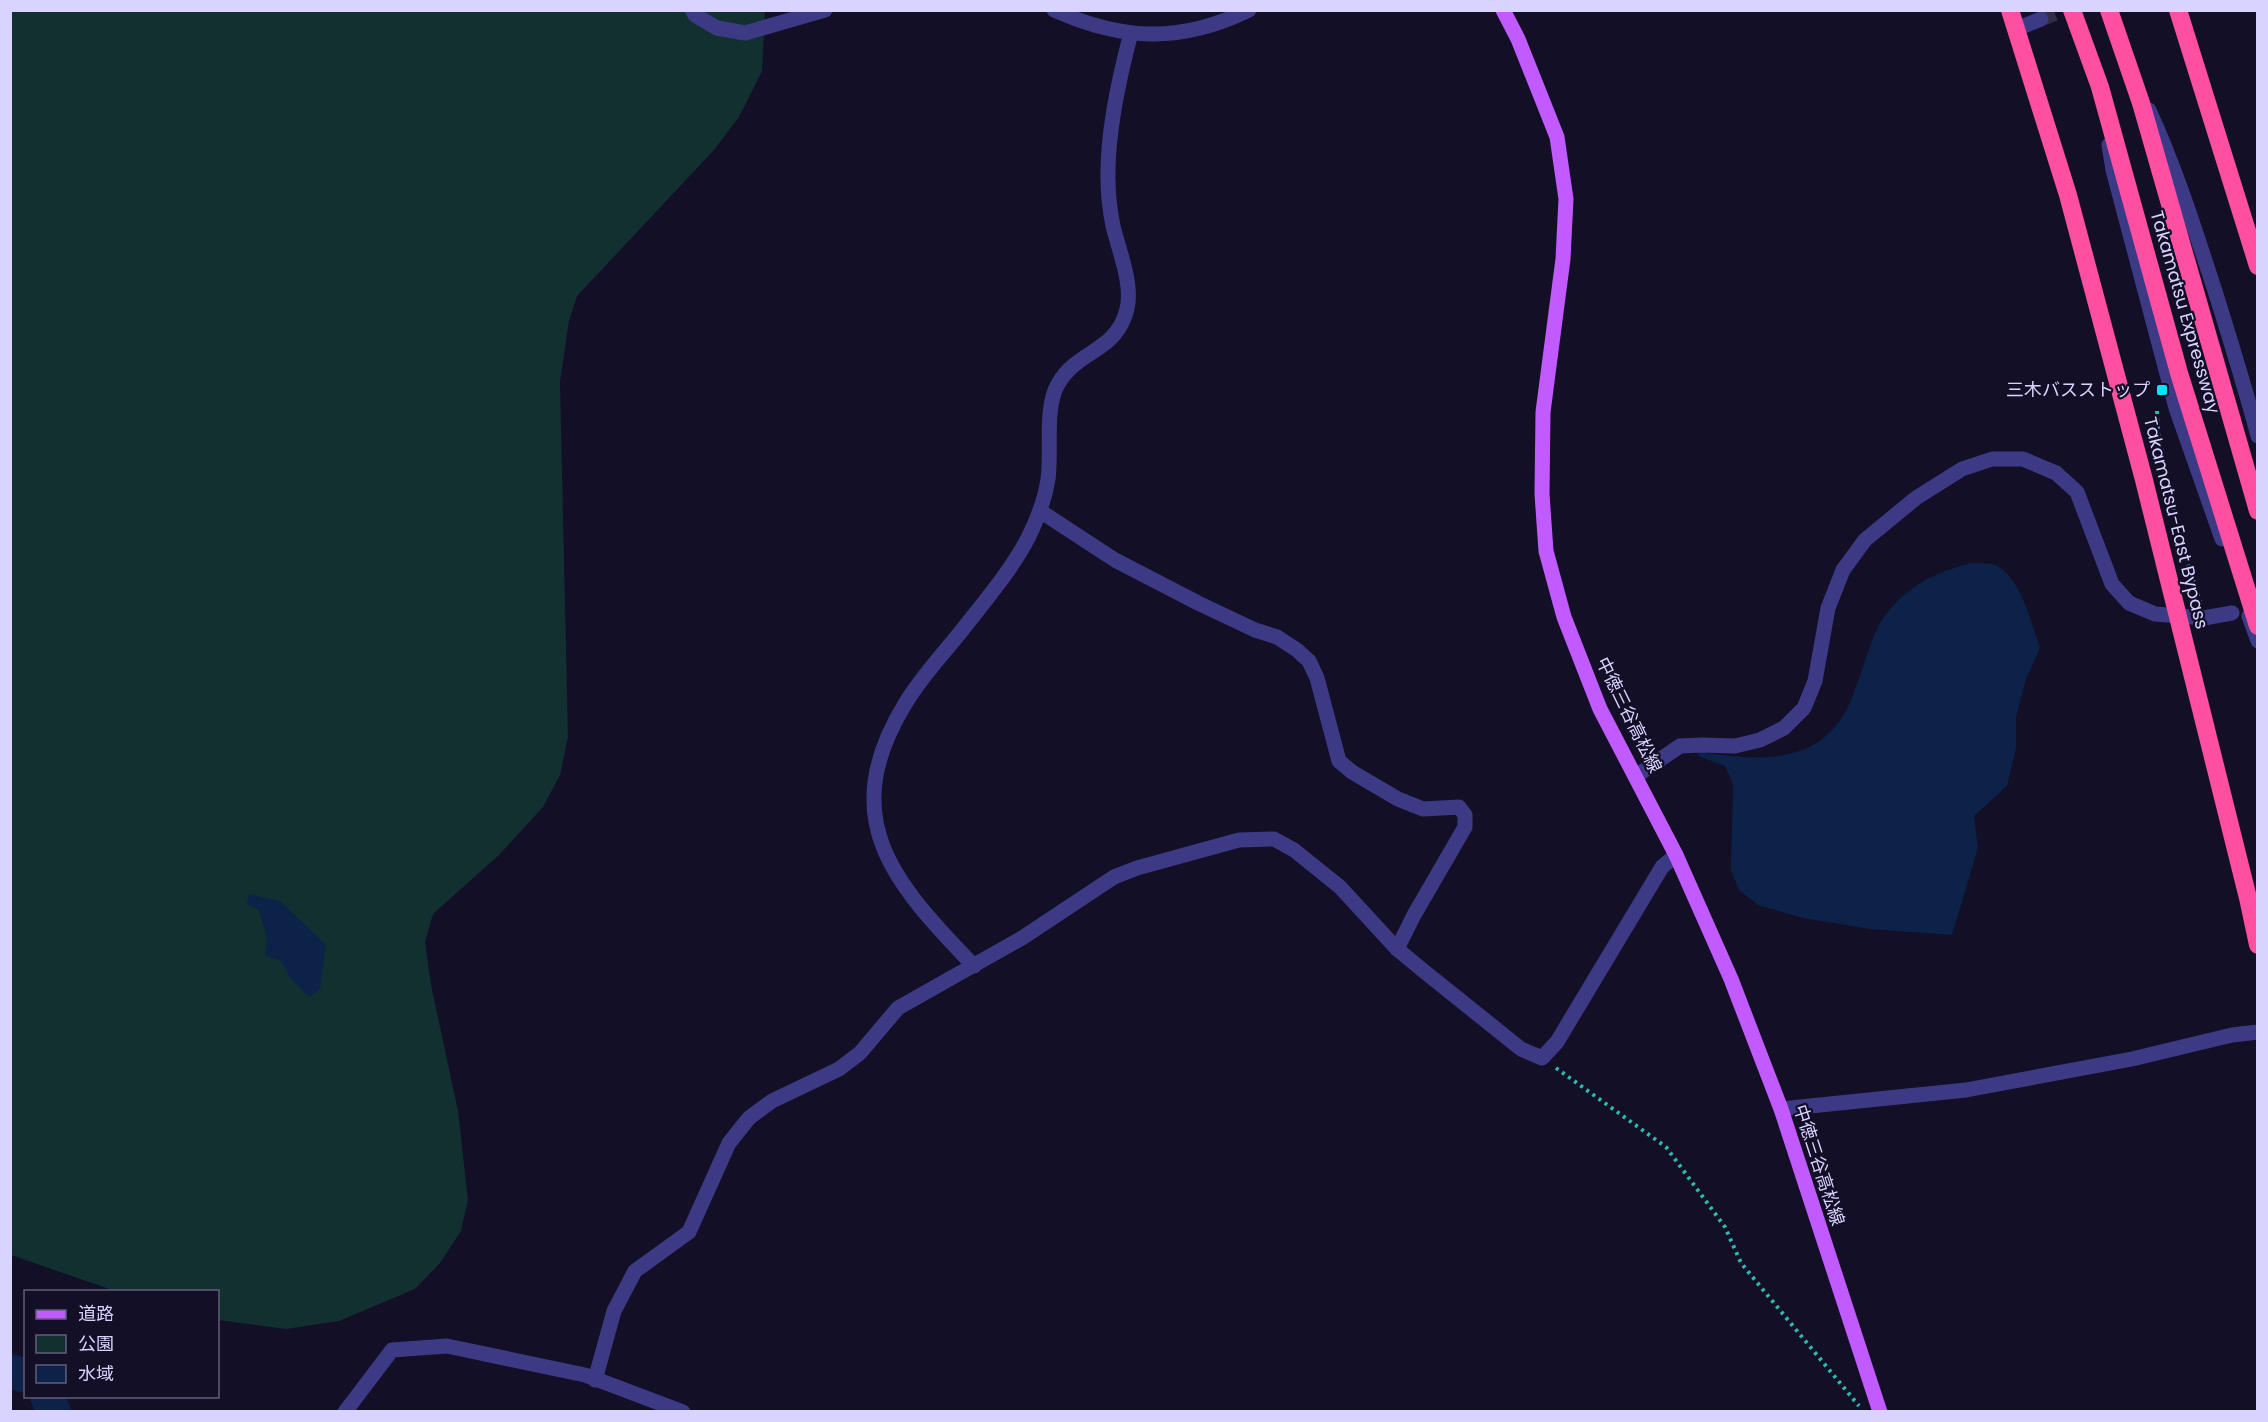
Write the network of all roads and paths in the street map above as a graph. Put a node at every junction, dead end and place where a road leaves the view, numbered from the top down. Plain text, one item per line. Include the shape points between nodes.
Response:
1 (692, 10) edge
2 (825, 10) edge
3 (1054, 10) edge
4 (1250, 10) edge
5 (1503, 10) edge
6 (2010, 10) edge
7 (2072, 10) edge
8 (2109, 10) edge
9 (2178, 10) edge
10 (2041, 19) tunnel mouth
11 (2016, 29) junction
12 (1131, 33) junction
13 (2124, 55) junction
14 (2100, 87) junction
15 (2258, 266) edge
16 (2155, 404) dead end
17 (2258, 436) edge
18 (1040, 511) junction
19 (2258, 511) edge
20 (2232, 613) dead end
21 (2178, 616) junction
22 (2204, 618) junction
23 (2258, 626) edge
24 (2258, 641) edge
25 (1636, 776) junction
26 (1676, 855) junction
27 (2258, 945) edge
28 (1397, 950) junction
29 (974, 966) junction
30 (2258, 1032) edge
31 (1542, 1058) junction
32 (1781, 1109) junction
33 (595, 1380) junction
34 (345, 1412) edge
35 (683, 1412) edge
36 (1864, 1412) edge
37 (1880, 1412) edge

1 - 2 street via 717,28 745,33
3 - 12 street via 1084,24
4 - 12 street via 1188,32
5 - 25 main road, 中徳三谷高松線 via 1557,137 1566,199 1563,259 1543,412 1546,551 1564,617 1600,709
6 - 11 highway, Takamatsu-East Bypass
7 - 14 highway, Takamatsu Expressway
8 - 13 highway, Takamatsu Expressway
9 - 15 highway
10 - 11 street
11 - 21 highway, Takamatsu-East Bypass via 2071,207
12 - 18 street via 1121,71 1108,179 1128,306 1121,327 1108,344 1069,368 1056,387 1048,479
13 - 17 street via 2169,154
13 - 19 highway, Takamatsu Expressway
14 - 23 highway, Takamatsu Expressway via 2179,373
14 - 24 street via 2113,170 2176,408
16 - 22 path via 2176,525
18 - 28 street via 1115,561 1298,650 1317,678 1339,761 1398,799 1423,808 1459,807 1465,815 1465,827
18 - 29 street via 1026,541 986,599 906,702 888,735 874,788 882,846 899,879 930,920
20 - 22 street
21 - 22 street
21 - 25 street via 2155,615 2129,603 2112,584 2077,492 2056,473 2024,459 1992,459 1962,469 1934,486 1865,540 1843,570 1828,608 1815,681 1804,708 1784,728 1735,746 1680,746
21 - 27 highway, Takamatsu-East Bypass
25 - 26 main road, 中徳三谷高松線
26 - 31 street via 1662,867 1557,1042
26 - 32 main road, 中徳三谷高松線 via 1731,979
28 - 29 street via 1340,887 1294,850 1275,839 1258,838 1137,867 1114,877
28 - 31 street via 1521,1049
29 - 33 street via 898,1008 860,1053 839,1069 772,1101 749,1118 729,1143 689,1232 635,1271 614,1311
30 - 32 street via 1966,1090
31 - 36 path via 1666,1147 1725,1227 1740,1263
32 - 37 main road, 中徳三谷高松線
33 - 34 street via 447,1346 392,1350
33 - 35 street

